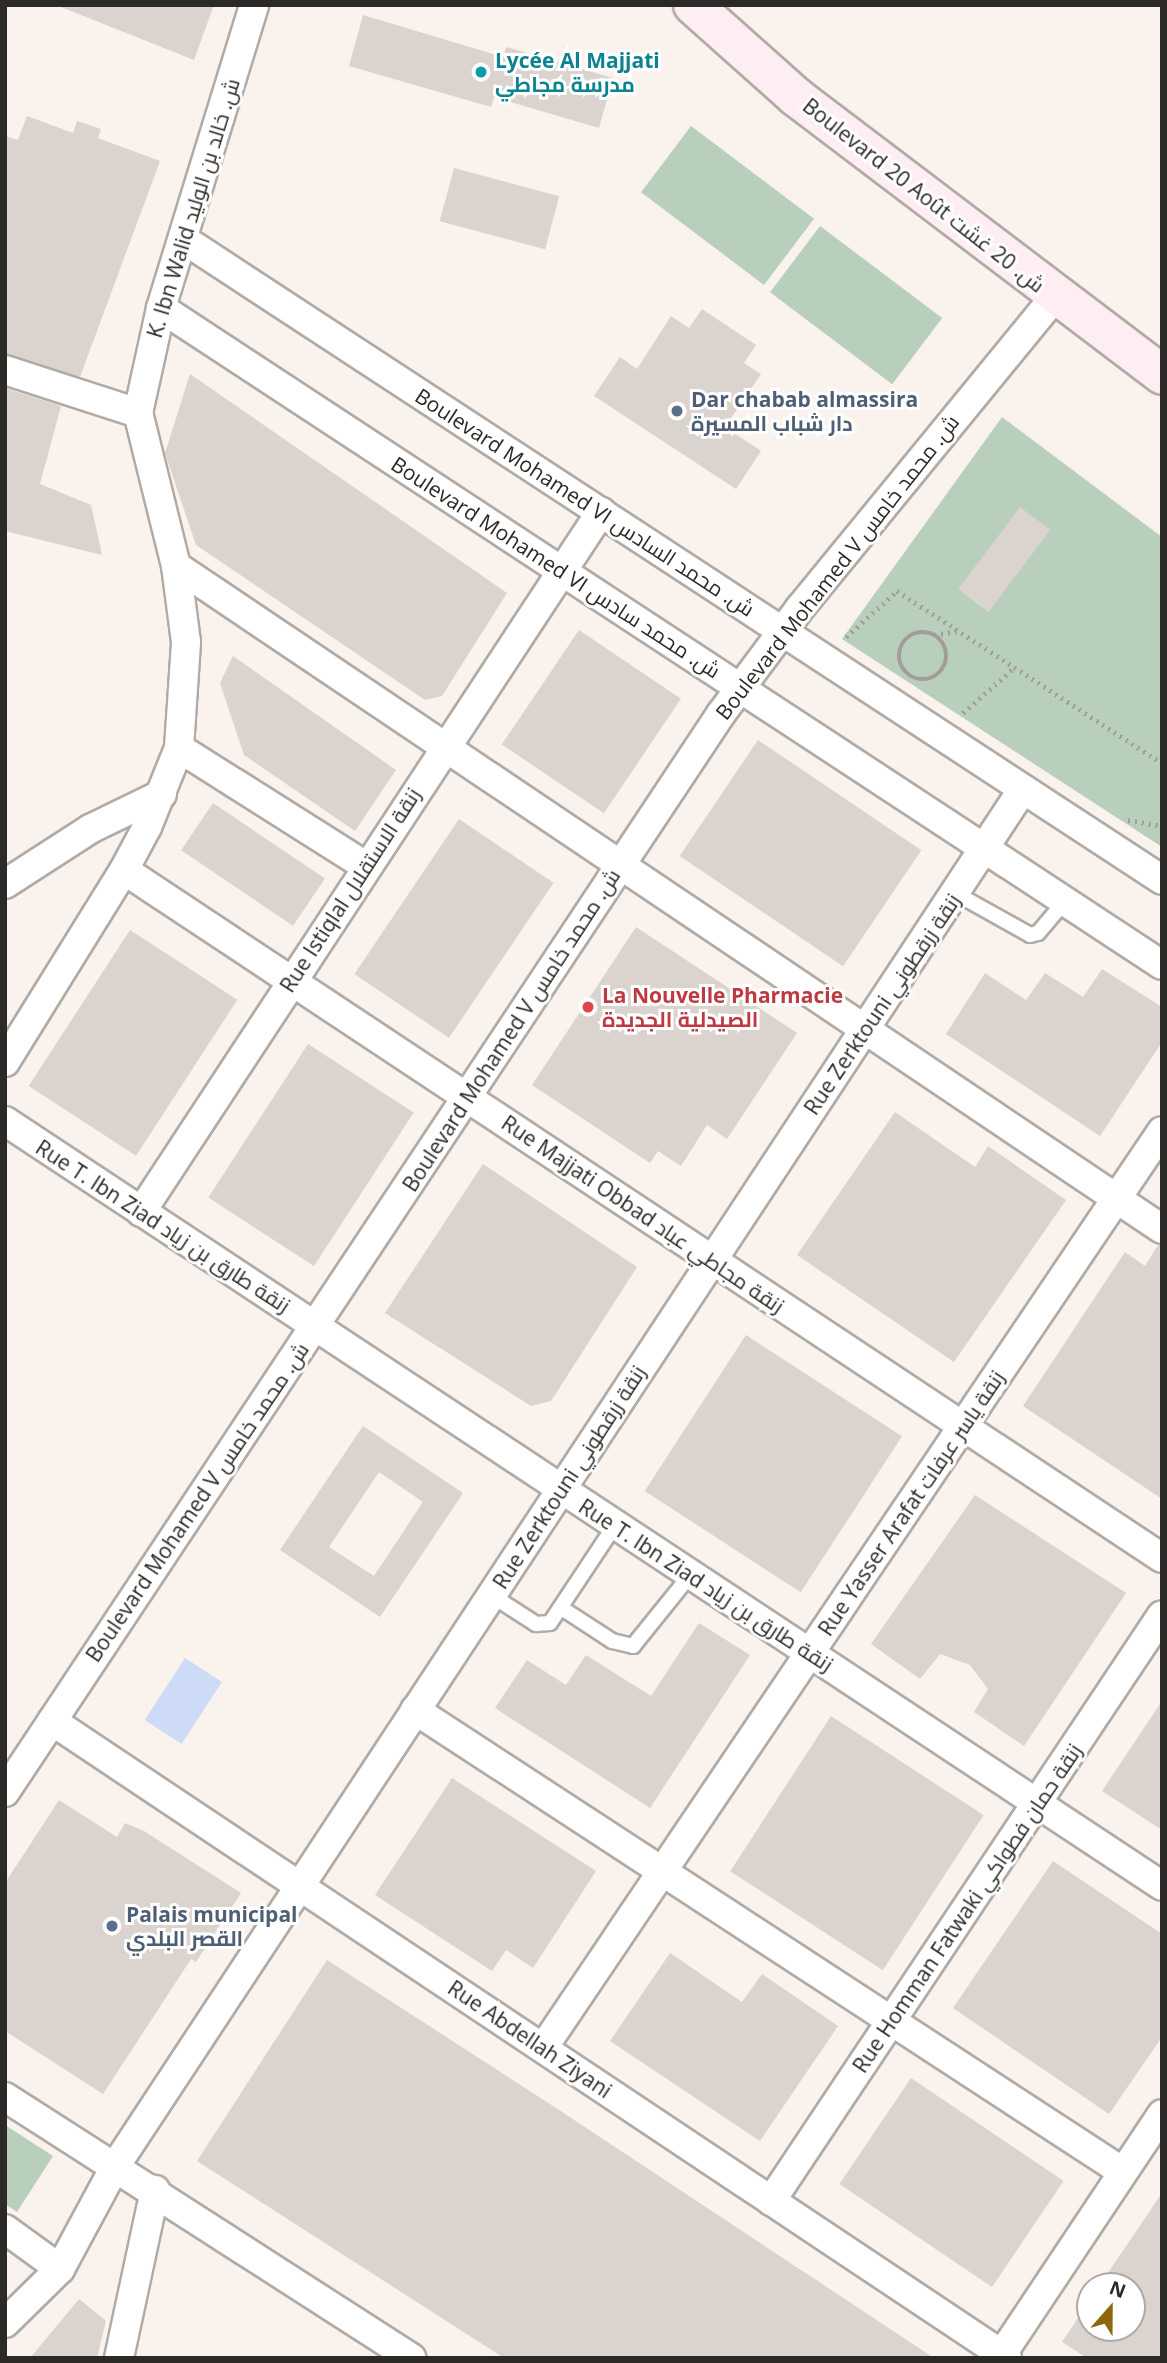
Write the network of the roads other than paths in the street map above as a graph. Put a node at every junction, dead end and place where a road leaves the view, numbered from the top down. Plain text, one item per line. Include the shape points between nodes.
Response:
1 (254, 5) edge
2 (693, 5) edge
3 (183, 239) junction
4 (1055, 296) junction
5 (161, 308) junction
6 (5, 370) edge
7 (1162, 375) edge
8 (138, 413) junction
9 (601, 512) junction
10 (176, 566) junction
11 (560, 569) junction
12 (783, 631) junction
13 (740, 688) junction
14 (444, 747) junction
15 (179, 748) junction
16 (1023, 789) junction
17 (162, 794) junction
18 (984, 848) junction
19 (620, 865) junction
20 (366, 866) junction
21 (124, 870) junction
22 (1162, 880) edge
23 (5, 884) edge
24 (955, 893) junction
25 (1065, 901) junction
26 (1162, 965) edge
27 (291, 981) junction
28 (864, 1029) junction
29 (5, 1062) edge
30 (466, 1097) junction
31 (5, 1121) edge
32 (1162, 1131) edge
33 (1116, 1199) junction
34 (141, 1212) junction
35 (1162, 1229) edge
36 (712, 1260) junction
37 (314, 1326) junction
38 (962, 1426) junction
39 (561, 1489) junction
40 (615, 1525) junction
41 (1162, 1558) edge
42 (691, 1574) junction
43 (491, 1595) junction
44 (563, 1609) junction
45 (1162, 1615) edge
46 (810, 1653) junction
47 (415, 1710) junction
48 (52, 1721) junction
49 (5, 1793) edge
50 (1037, 1803) junction
51 (663, 1871) junction
52 (300, 1886) junction
53 (1162, 1886) edge
54 (891, 2021) junction
55 (543, 2048) junction
56 (5, 2097) edge
57 (1162, 2114) edge
58 (116, 2165) junction
59 (1124, 2172) junction
60 (155, 2190) junction
61 (772, 2201) junction
62 (5, 2230) edge
63 (60, 2269) junction
64 (5, 2323) edge
65 (1005, 2356) edge
66 (119, 2358) edge
67 (412, 2358) edge

1 - 3 street, K. Ibn Walid ش. خالد بن الوليد
2 - 4 main road, Boulevard 20 Août ش. 20 غشت via 794,96
3 - 5 street, K. Ibn Walid ش. خالد بن الوليد
3 - 9 street, Boulevard Mohamed VI ش. محمد السادس
4 - 7 main road, Boulevard 20 Août ش. 20 غشت
4 - 12 street, Boulevard Mohamed V ش. محمد خامس
5 - 8 street, K. Ibn Walid ش. خالد بن الوليد
5 - 11 street, Boulevard Mohamed VI ش. محمد سادس
6 - 8 street
8 - 10 street
9 - 11 street, Rue Istiqlal زنقة الاستقلال
9 - 12 street, Boulevard Mohamed VI ش. محمد السادس
10 - 14 street
10 - 15 street via 186,642
11 - 13 street, Boulevard Mohamed VI ش. محمد سادس
11 - 14 street, Rue Istiqlal زنقة الاستقلال
12 - 13 street, Boulevard Mohamed V ش. محمد خامس
12 - 16 street, Boulevard Mohamed VI ش. محمد السادس
13 - 18 street, Boulevard Mohamed VI ش. محمد سادس
13 - 19 street, Boulevard Mohamed V ش. محمد خامس
14 - 19 street
14 - 20 street, Rue Istiqlal زنقة الاستقلال
15 - 17 street
15 - 20 street
16 - 18 street, Rue Zerktouni زنقة زرقطوني
16 - 22 street, Boulevard Mohamed VI ش. محمد السادس
17 - 21 street
17 - 23 street via 90,829
18 - 24 street, Rue Zerktouni زنقة زرقطوني
18 - 25 street, Boulevard Mohamed VI ش. محمد سادس
19 - 28 street
19 - 30 street, Boulevard Mohamed V ش. محمد خامس
20 - 27 street, Rue Istiqlal زنقة الاستقلال
21 - 27 street, Rue Majjati Obbad زنقة مجاطي عباد
21 - 29 street
24 - 25 lane via 1030,935 1038,933
24 - 28 street, Rue Zerktouni زنقة زرقطوني
25 - 26 street, Boulevard Mohamed VI ش. محمد سادس
27 - 30 street, Rue Majjati Obbad زنقة مجاطي عباد
27 - 34 street, Rue Istiqlal زنقة الاستقلال
28 - 33 street
28 - 36 street, Rue Zerktouni زنقة زرقطوني
30 - 36 street, Rue Majjati Obbad زنقة مجاطي عباد
30 - 37 street, Boulevard Mohamed V ش. محمد خامس
31 - 34 street, Rue T. Ibn Ziad زنقة طارق بن زياد
32 - 33 street, Rue Yasser Arafat زنقة ياسر عرفات
33 - 35 street
33 - 38 street, Rue Yasser Arafat زنقة ياسر عرفات
34 - 37 street, Rue T. Ibn Ziad زنقة طارق بن زياد
36 - 38 street, Rue Majjati Obbad زنقة مجاطي عباد
36 - 39 street, Rue Zerktouni زنقة زرقطوني
37 - 39 street, Rue T. Ibn Ziad زنقة طارق بن زياد
37 - 48 street, Boulevard Mohamed V ش. محمد خامس
38 - 41 street, Rue Majjati Obbad زنقة مجاطي عباد
38 - 46 street, Rue Yasser Arafat زنقة ياسر عرفات
39 - 40 street, Rue T. Ibn Ziad زنقة طارق بن زياد
39 - 43 street, Rue Zerktouni زنقة زرقطوني
40 - 42 street, Rue T. Ibn Ziad زنقة طارق بن زياد
40 - 44 lane
42 - 44 lane via 632,1646 612,1641
42 - 46 street, Rue T. Ibn Ziad زنقة طارق بن زياد
43 - 44 lane via 542,1625
43 - 47 street, Rue Zerktouni زنقة زرقطوني
45 - 50 street, Rue Homman Fatwaki زنقة حمان فطواكي
46 - 50 street, Rue T. Ibn Ziad زنقة طارق بن زياد
46 - 51 street, Rue Yasser Arafat زنقة ياسر عرفات
47 - 51 street
47 - 52 street, Rue Zerktouni زنقة زرقطوني
48 - 49 street, Boulevard Mohamed V ش. محمد خامس
48 - 52 street, Rue Abdellah Ziyani
50 - 53 street, Rue T. Ibn Ziad زنقة طارق بن زياد
50 - 54 street, Rue Homman Fatwaki زنقة حمان فطواكي
51 - 54 street
51 - 55 street, Rue Yasser Arafat زنقة ياسر عرفات
52 - 55 street, Rue Abdellah Ziyani
52 - 58 street, Rue Zerktouni زنقة زرقطوني
54 - 59 street
54 - 61 street, Rue Homman Fatwaki زنقة حمان فطواكي
55 - 61 street, Rue Abdellah Ziyani
56 - 58 street
57 - 59 street
58 - 60 street
58 - 63 street, Rue Zerktouni زنقة زرقطوني
59 - 65 street
60 - 66 street
60 - 67 street
61 - 65 street, Rue Abdellah Ziyani
62 - 63 street
63 - 64 street, Rue Zerktouni زنقة زرقطوني

